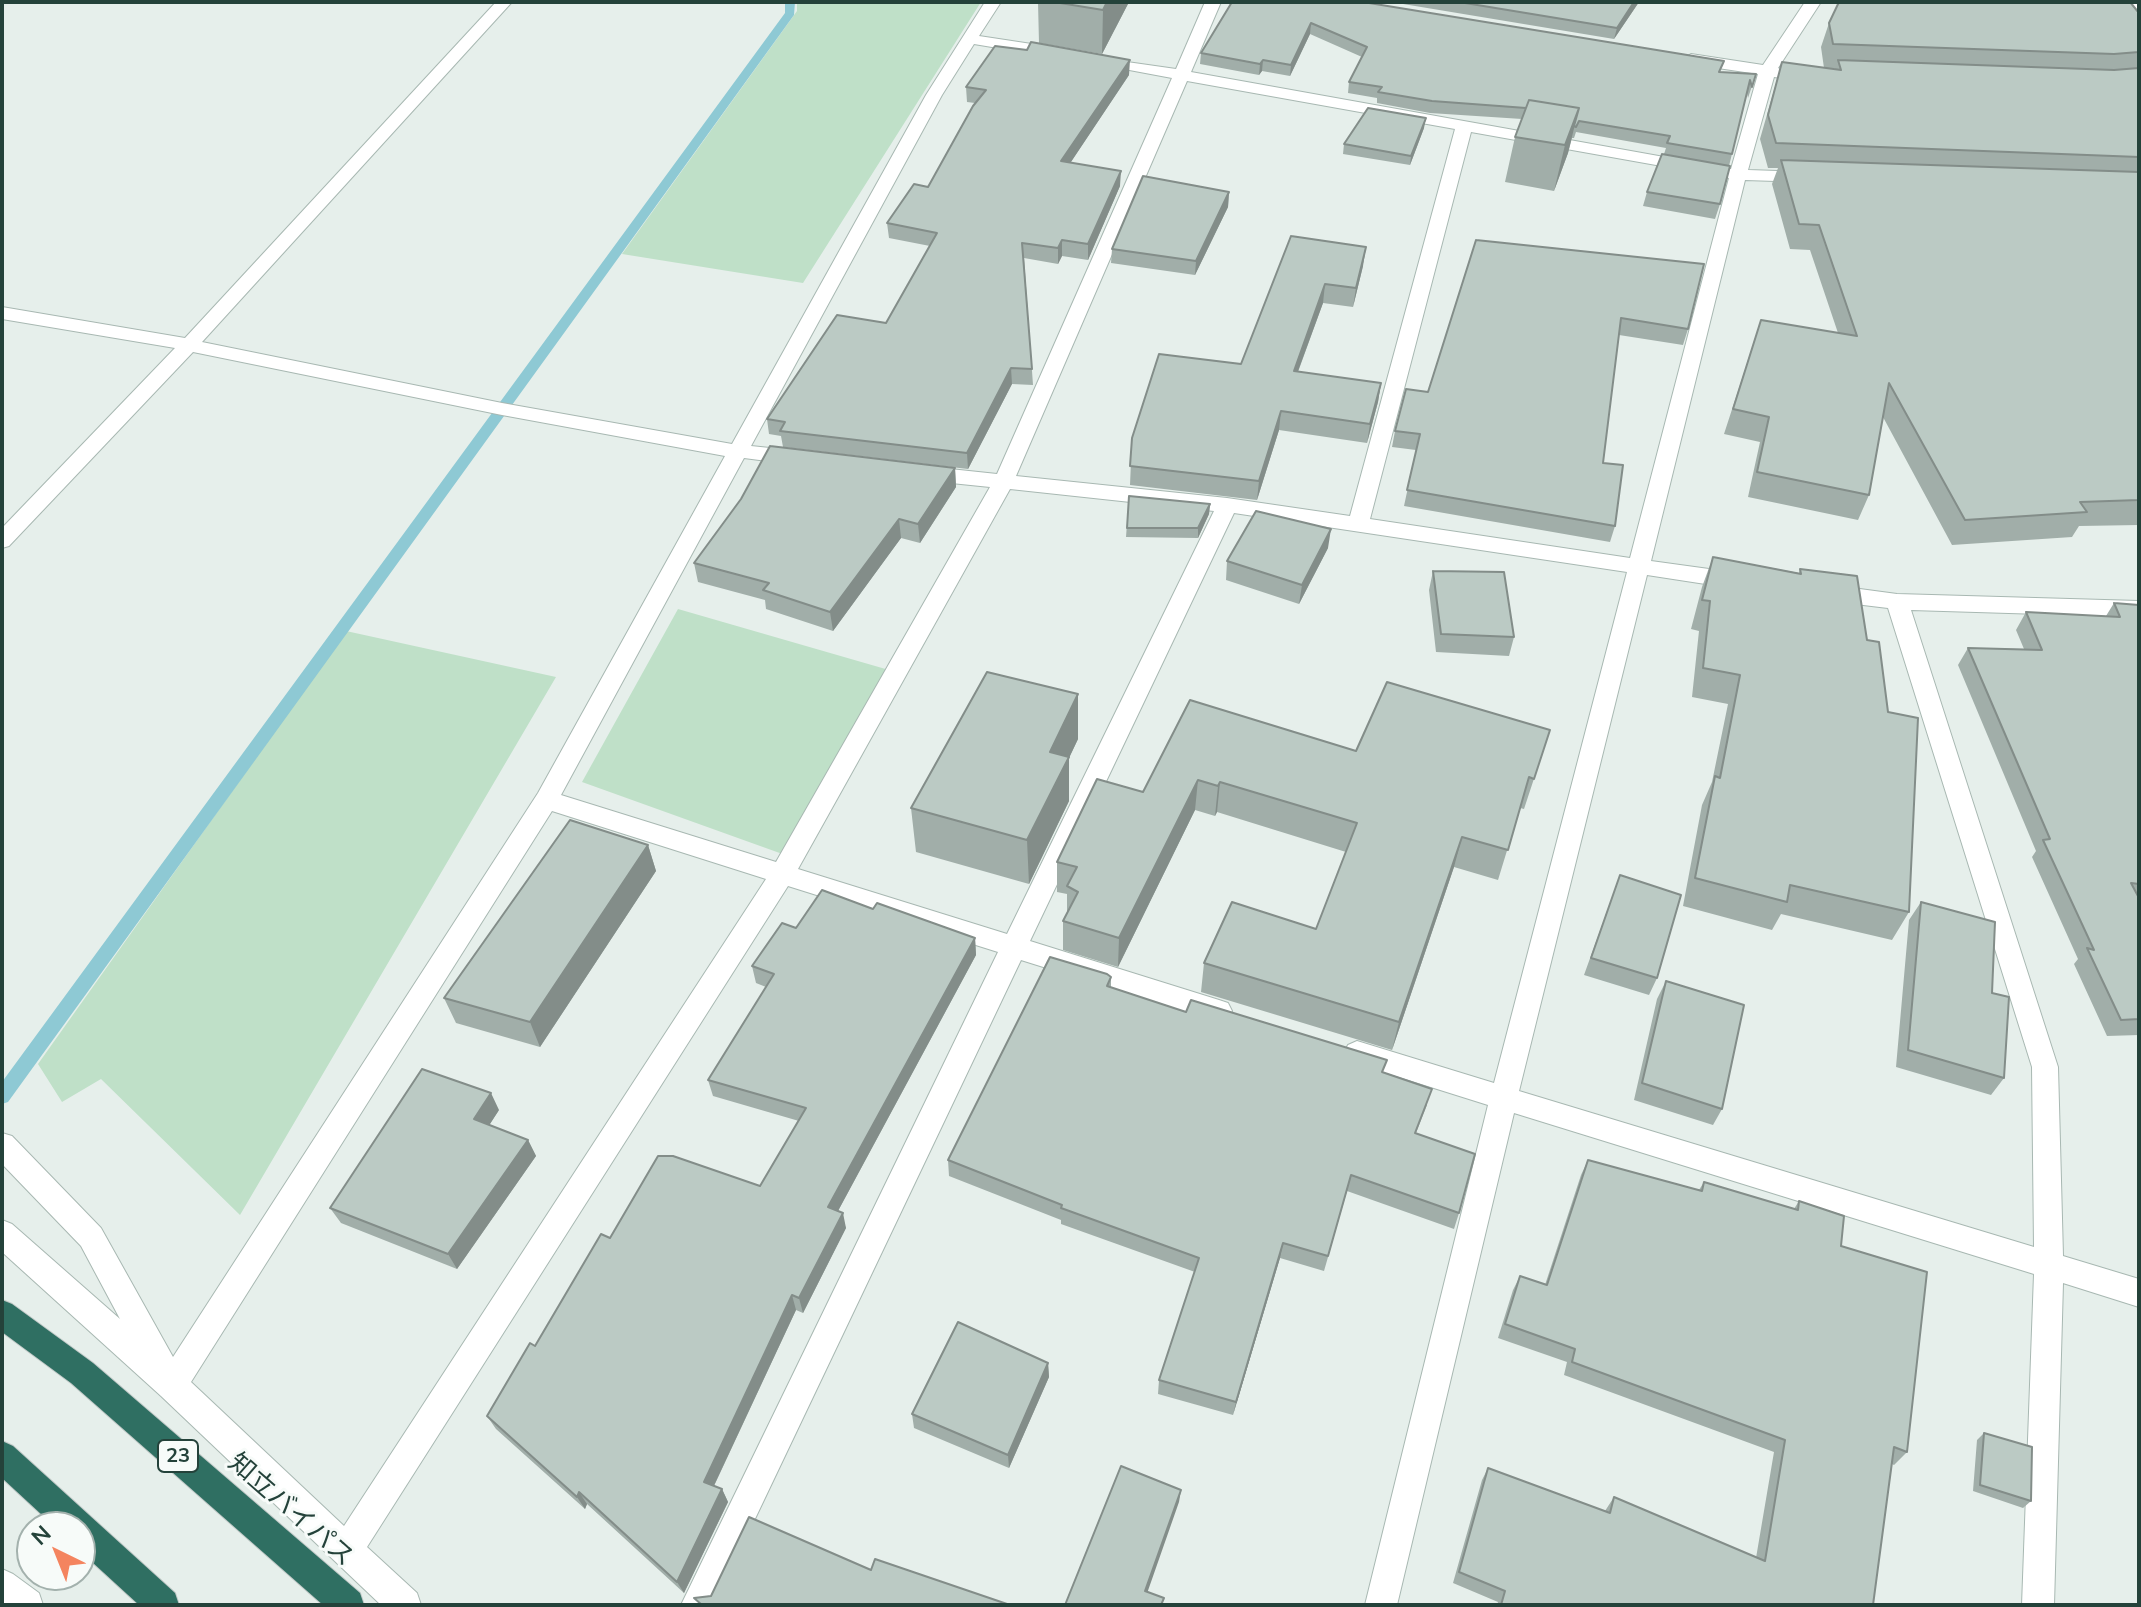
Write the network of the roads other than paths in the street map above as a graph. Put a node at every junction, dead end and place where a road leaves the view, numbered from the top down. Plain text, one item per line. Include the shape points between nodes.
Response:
1 (504, 2) edge
2 (993, 2) edge
3 (1213, 2) edge
4 (1813, 2) edge
5 (2125, 2) edge
6 (2139, 11) edge
7 (970, 39) junction
8 (1673, 57) edge
9 (1767, 72) junction
10 (1183, 74) junction
11 (1799, 74) edge
12 (1464, 125) junction
13 (1738, 175) junction
14 (1832, 178) edge
15 (2, 313) edge
16 (189, 345) junction
17 (736, 451) junction
18 (815, 460) edge
19 (909, 472) edge
20 (1003, 483) junction
21 (1227, 505) junction
22 (1359, 523) junction
23 (2, 541) edge
24 (1640, 568) junction
25 (1761, 584) edge
26 (1806, 590) edge
27 (1897, 602) junction
28 (2139, 609) edge
29 (546, 800) junction
30 (782, 874) junction
31 (1012, 949) junction
32 (1250, 1021) edge
33 (1325, 1043) edge
34 (1504, 1097) junction
35 (2, 1145) edge
36 (2, 1233) edge
37 (2049, 1264) junction
38 (2139, 1293) edge
39 (2, 1314) edge
40 (172, 1385) junction
41 (2, 1457) edge
42 (61, 1511) edge
43 (96, 1544) edge
44 (347, 1550) junction
45 (2, 1585) edge
46 (27, 1605) edge
47 (163, 1605) edge
48 (348, 1605) edge
49 (405, 1605) edge
50 (697, 1605) edge
51 (1381, 1605) edge
52 (2038, 1605) edge

1 - 16 street
2 - 7 street
3 - 10 street
4 - 9 street
5 - 6 street
7 - 10 street
7 - 17 street
8 - 9 street
9 - 11 street
9 - 13 street
10 - 12 street
10 - 20 street
12 - 13 street
12 - 22 street
13 - 14 street
13 - 24 street
15 - 16 street
16 - 17 street
16 - 23 street
17 - 18 street
17 - 29 street
19 - 20 street
20 - 21 street
20 - 30 street
21 - 22 street
21 - 31 street
22 - 24 street
24 - 25 street
24 - 34 street
26 - 27 street
27 - 28 street
27 - 37 street via 2045,1067
29 - 30 street
29 - 40 street
30 - 31 street
30 - 44 street
31 - 32 street
31 - 50 street
33 - 34 street
34 - 37 street
34 - 51 street
35 - 40 street via 91,1237
36 - 40 street
37 - 38 street
37 - 52 street
39 - 48 highway, 知立バイパス / 23 via 82,1373
40 - 44 street
41 - 42 highway
43 - 47 highway
44 - 49 street
45 - 46 street

